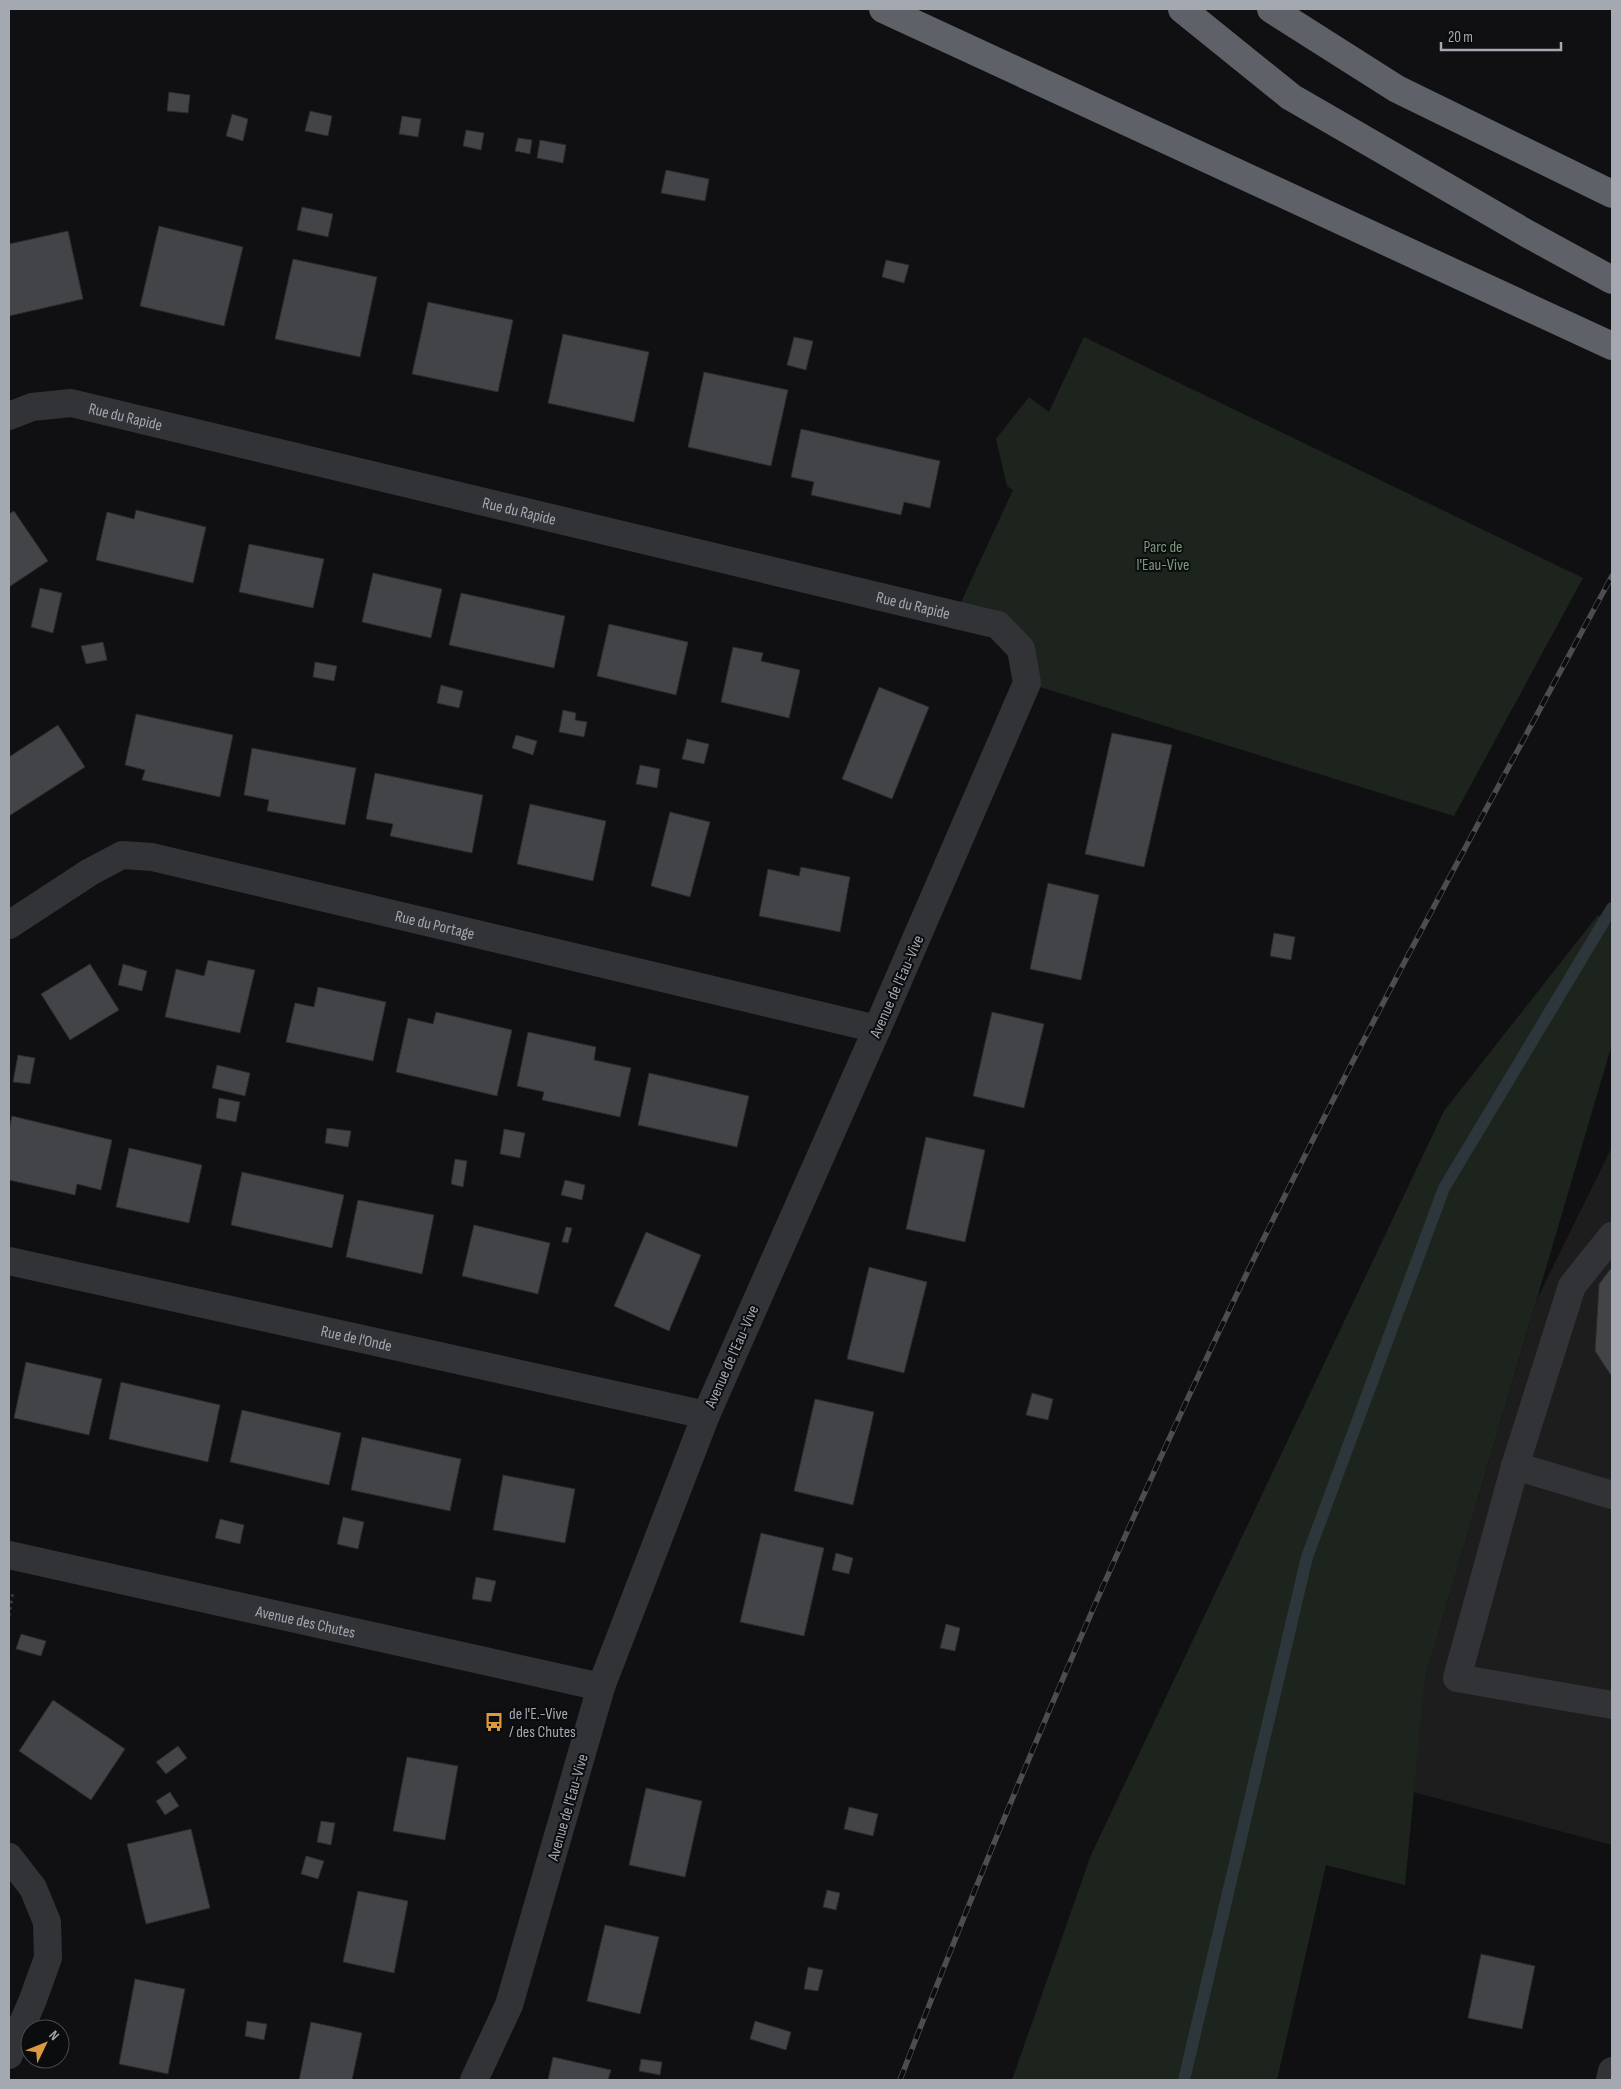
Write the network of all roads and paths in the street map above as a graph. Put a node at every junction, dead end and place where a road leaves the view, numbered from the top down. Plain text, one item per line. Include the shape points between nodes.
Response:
1 (883, 9) edge
2 (898, 9) edge
3 (1182, 9) edge
4 (1271, 9) edge
5 (970, 48) junction
6 (1612, 194) edge
7 (1612, 280) edge
8 (1612, 346) edge
9 (9, 416) edge
10 (1021, 649) joint
11 (9, 925) edge
12 (877, 1029) junction
13 (1612, 1236) edge
14 (9, 1261) edge
15 (706, 1414) junction
16 (1515, 1466) junction
17 (1612, 1495) edge
18 (9, 1555) edge
19 (601, 1687) junction
20 (1612, 1705) edge
21 (9, 1858) edge
22 (9, 2055) edge
23 (1612, 2071) edge
24 (474, 2080) edge
25 (1610, 2080) edge

1 - 5 highway
2 - 5 highway
3 - 7 highway via 1291,97
4 - 6 highway via 1397,89
5 - 8 highway
9 - 10 street, Rue du Rapide via 32,406 71,403 998,625
10 - 12 street, Avenue de l'Eau-Vive via 1027,683
11 - 12 street, Rue du Portage via 122,855 152,857
12 - 15 street, Avenue de l'Eau-Vive
13 - 16 street via 1572,1286
14 - 15 street, Rue de l'Onde
15 - 19 street, Avenue de l'Eau-Vive
16 - 17 street
16 - 20 street via 1457,1678
18 - 19 street, Avenue des Chutes
19 - 24 street, Avenue de l'Eau-Vive via 509,2005
21 - 22 street via 32,1888 47,1922 48,1958
23 - 25 street

